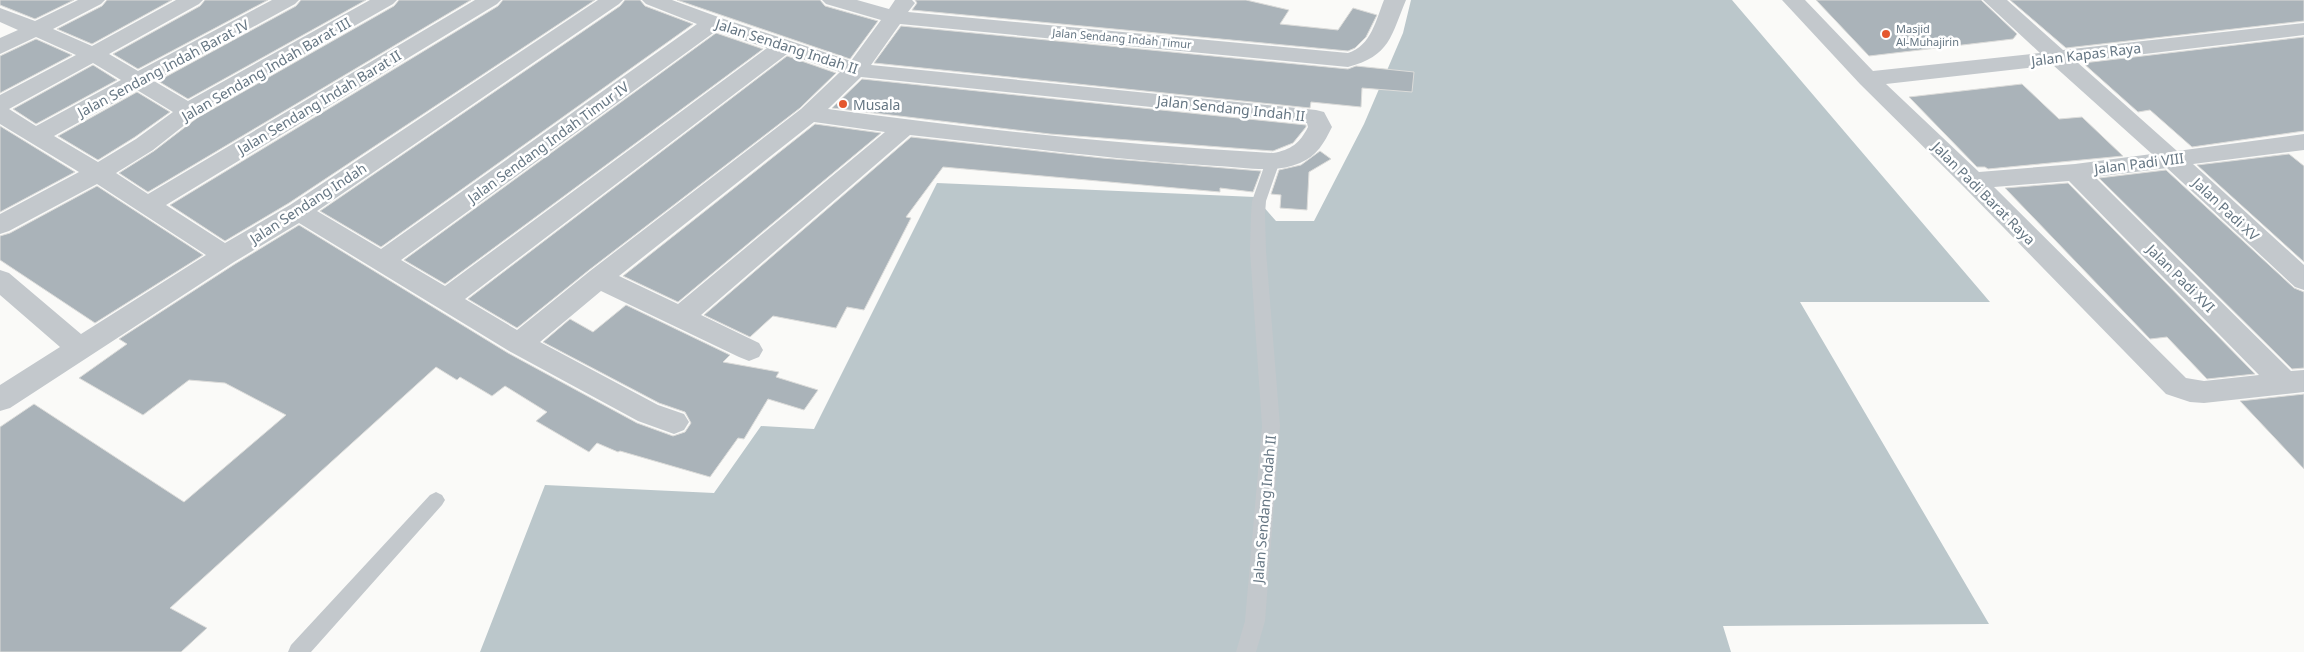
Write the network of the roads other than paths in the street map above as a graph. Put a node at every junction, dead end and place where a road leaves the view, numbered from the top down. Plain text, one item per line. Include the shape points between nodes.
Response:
1 (94, 0) edge
2 (192, 0) edge
3 (288, 0) edge
4 (386, 0) edge
5 (490, 0) edge
6 (612, 0) edge
7 (653, 0) edge
8 (833, 0) edge
9 (1395, 0) edge
10 (1793, 0) edge
11 (1994, 0) edge
12 (901, 8) edge
13 (0, 14) edge
14 (713, 23) junction
15 (2304, 29) edge
16 (36, 30) junction
17 (784, 46) junction
18 (0, 47) edge
19 (92, 54) junction
20 (2058, 58) junction
21 (856, 70) junction
22 (1868, 79) junction
23 (138, 82) junction
24 (0, 105) edge
25 (188, 111) junction
26 (0, 114) edge
27 (809, 114) junction
28 (905, 127) junction
29 (37, 135) junction
30 (2300, 146) edge
31 (2172, 159) junction
32 (1273, 161) junction
33 (2075, 172) junction
34 (98, 173) junction
35 (1973, 181) junction
36 (148, 205) junction
37 (299, 211) junction
38 (0, 225) edge
39 (225, 255) junction
40 (382, 261) junction
41 (599, 278) junction
42 (0, 280) edge
43 (2304, 280) edge
44 (445, 300) junction
45 (681, 317) junction
46 (519, 344) junction
47 (79, 348) junction
48 (749, 350) dead end
49 (2295, 382) edge
50 (2176, 386) joint
51 (0, 400) edge
52 (674, 422) dead end
53 (436, 500) dead end
54 (298, 652) edge
55 (1246, 652) edge

1 - 16 street
2 - 19 street
3 - 23 street, Jalan Sendang Indah Barat IV
4 - 25 street, Jalan Sendang Indah Barat III
5 - 36 street, Jalan Sendang Indah Barat II
6 - 37 street, Jalan Sendang Indah
7 - 14 street, Jalan Sendang Indah II
8 - 12 street, Jalan Sendang Indah Timur
9 - 12 street, Jalan Sendang Indah Timur via 1376,46 1364,57 1348,60
10 - 22 street, Jalan Padi Barat Raya
11 - 20 street, Jalan Padi XV
12 - 21 street
13 - 16 street
14 - 17 street, Jalan Sendang Indah II
14 - 40 street, Jalan Sendang Indah Timur IV
15 - 20 street, Jalan Kapas Raya
16 - 18 street
16 - 19 street
17 - 21 street, Jalan Sendang Indah II
17 - 44 street
19 - 23 street
19 - 24 street
20 - 22 street, Jalan Kapas Raya
20 - 31 street, Jalan Padi XV
21 - 27 street
21 - 32 street, Jalan Sendang Indah II via 1316,117 1320,127 1313,142 1291,158
22 - 35 street, Jalan Padi Barat Raya
23 - 25 street
23 - 29 street, Jalan Sendang Indah Barat IV
25 - 34 street, Jalan Sendang Indah Barat III via 165,132
26 - 29 street
27 - 28 street
27 - 41 street
28 - 32 street via 1184,156
28 - 45 street
29 - 34 street
30 - 31 street, Jalan Padi VIII
31 - 33 street, Jalan Padi VIII
31 - 43 street, Jalan Padi XV
32 - 55 lane, Jalan Sendang Indah II via 1259,201 1258,214 1271,426 1255,621
33 - 35 street, Jalan Padi VIII
33 - 49 street, Jalan Padi XVI
34 - 36 street
34 - 38 street, Jalan Sendang Indah Barat III
35 - 50 street, Jalan Padi Barat Raya
36 - 39 street
37 - 39 street, Jalan Sendang Indah
37 - 40 street
39 - 47 street, Jalan Sendang Indah
40 - 44 street
41 - 45 street
41 - 46 street
42 - 47 street
44 - 46 street
45 - 48 street
46 - 52 street via 648,413
47 - 51 street, Jalan Sendang Indah
49 - 50 street, Jalan Padi XVI via 2204,392
53 - 54 lane

